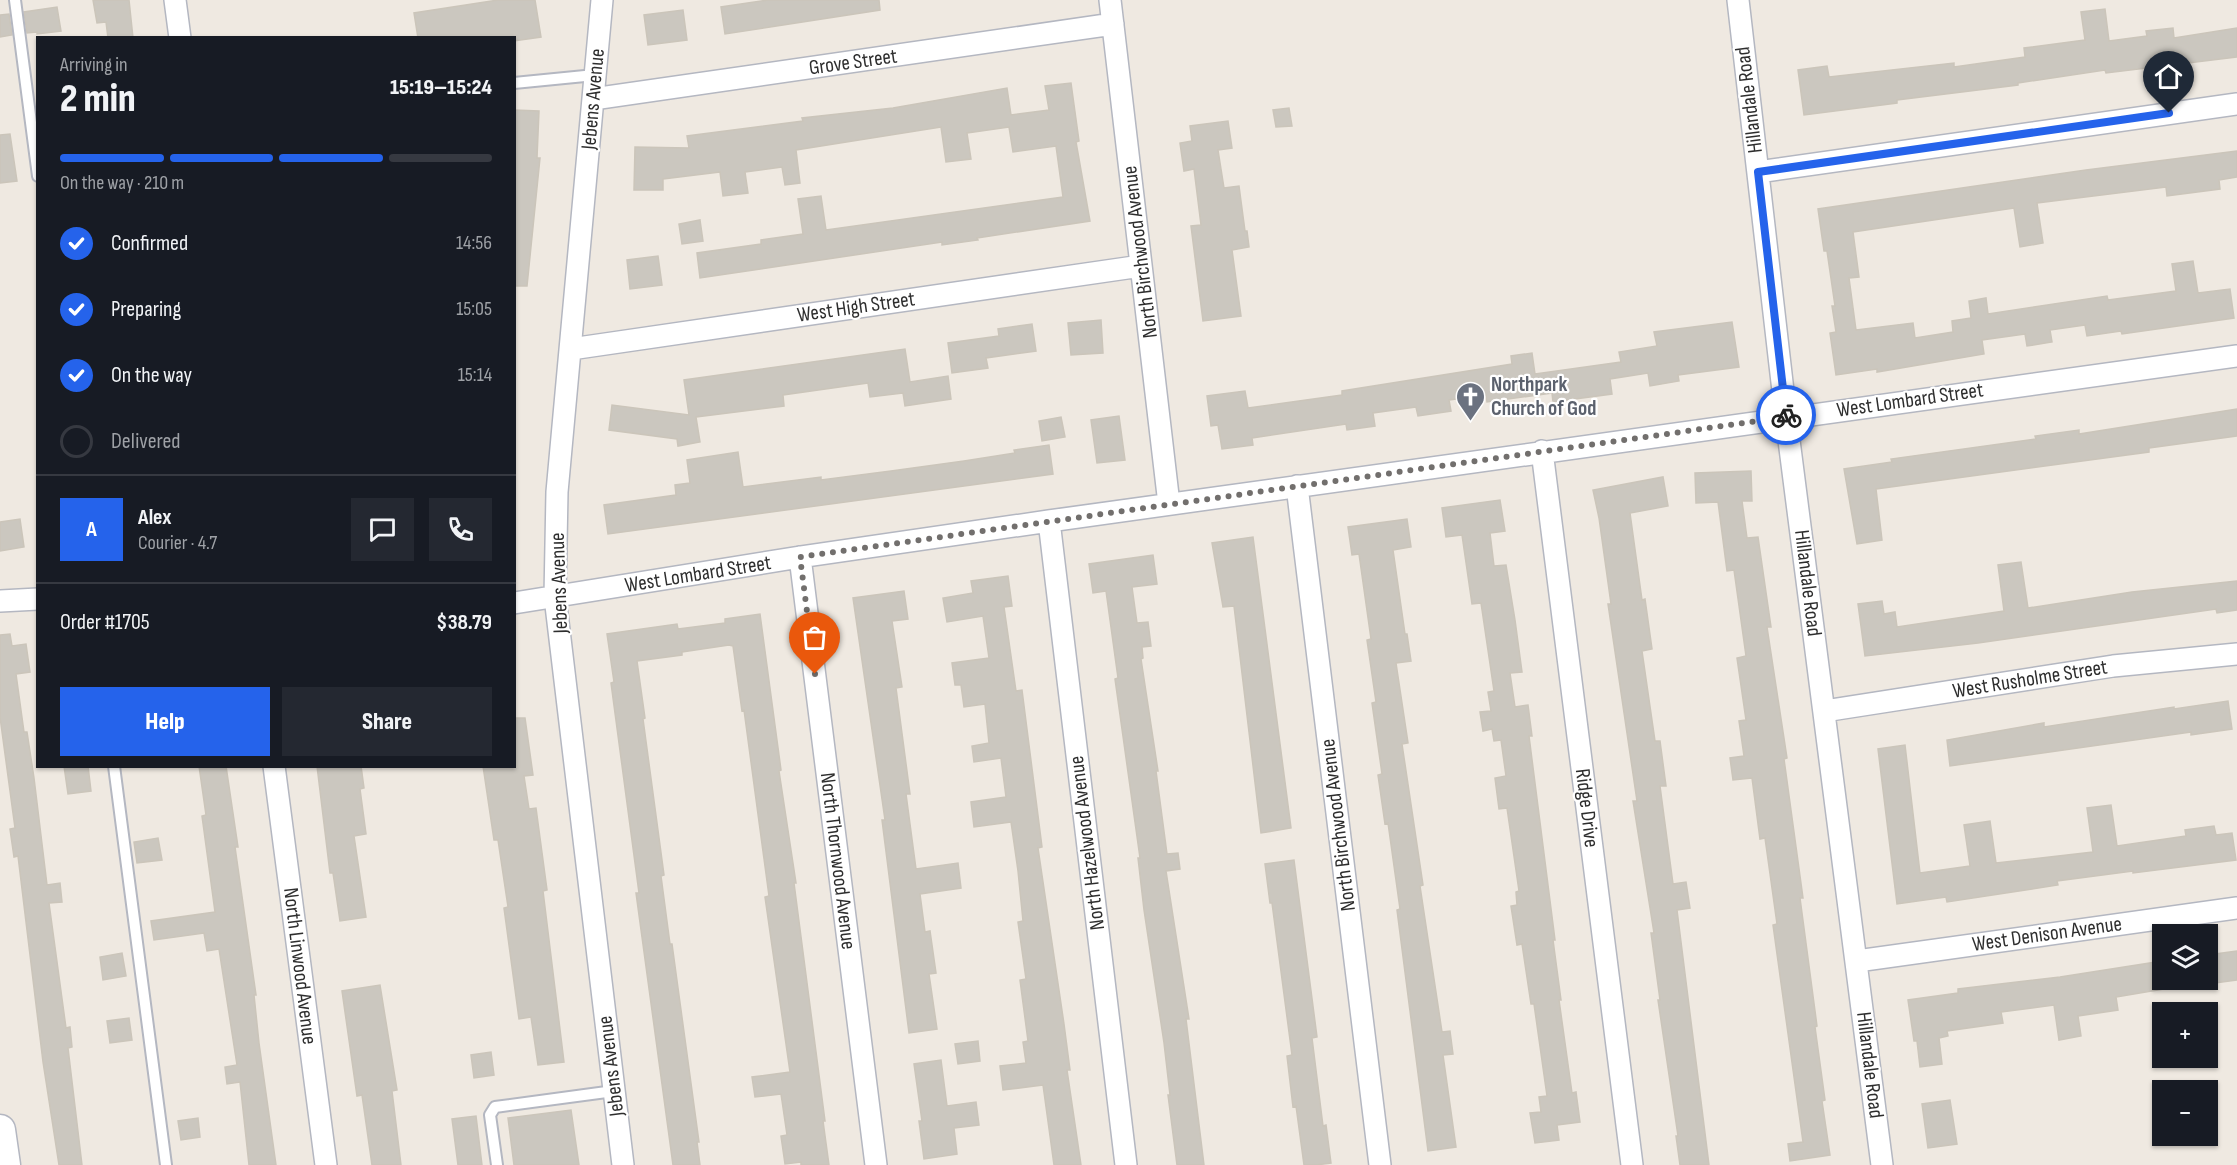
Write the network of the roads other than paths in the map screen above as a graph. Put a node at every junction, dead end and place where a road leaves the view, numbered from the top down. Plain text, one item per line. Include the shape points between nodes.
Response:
1 (15, 0) edge
2 (175, 0) edge
3 (602, 0) edge
4 (1110, 0) edge
5 (1738, 0) edge
6 (1113, 24) junction
7 (180, 36) edge
8 (595, 75) junction
9 (516, 83) edge
10 (593, 99) junction
11 (2237, 104) edge
12 (36, 161) edge
13 (1758, 172) junction
14 (1141, 266) junction
15 (571, 349) junction
16 (2237, 356) edge
17 (1786, 417) junction
18 (1542, 451) junction
19 (1297, 486) junction
20 (1169, 504) junction
21 (1049, 521) junction
22 (800, 557) junction
23 (555, 597) junction
24 (36, 599) edge
25 (0, 601) edge
26 (516, 603) edge
27 (2237, 654) edge
28 (1824, 711) junction
29 (114, 768) edge
30 (274, 768) edge
31 (2237, 908) edge
32 (1857, 961) junction
33 (614, 1091) junction
34 (0, 1130) edge
35 (4, 1165) edge
36 (166, 1165) edge
37 (326, 1165) edge
38 (497, 1165) edge
39 (623, 1165) edge
40 (876, 1165) edge
41 (1126, 1165) edge
42 (1380, 1165) edge
43 (1632, 1165) edge
44 (1882, 1165) edge

1 - 12 lane
2 - 7 street
3 - 8 street, Jebens Avenue
4 - 6 street, North Birchwood Avenue
5 - 13 street, Hillandale Road
6 - 10 street, Grove Street
6 - 14 street, North Birchwood Avenue
8 - 9 lane
8 - 10 street, Jebens Avenue
10 - 15 street, Jebens Avenue
11 - 13 street
13 - 17 street, Hillandale Road
14 - 15 street, West High Street
14 - 20 street, North Birchwood Avenue
15 - 23 street, Jebens Avenue via 557,492
16 - 17 street, West Lombard Street
17 - 18 street, West Lombard Street
17 - 28 street, Hillandale Road
18 - 19 street, West Lombard Street
18 - 43 street, Ridge Drive
19 - 20 street, West Lombard Street
19 - 42 street, North Birchwood Avenue
20 - 21 street, West Lombard Street
21 - 22 street, West Lombard Street
21 - 41 street, North Hazelwood Avenue
22 - 23 street, West Lombard Street
22 - 40 street, North Thornwood Avenue
23 - 26 street, West Lombard Street
23 - 33 street, Jebens Avenue
24 - 25 street
27 - 28 street, West Rusholme Street via 2113,666
28 - 32 street, Hillandale Road
29 - 36 lane
30 - 37 street, North Linwood Avenue
31 - 32 street, West Denison Avenue
32 - 44 street, Hillandale Road
33 - 38 lane via 495,1107 490,1115
33 - 39 street, Jebens Avenue
34 - 35 street

